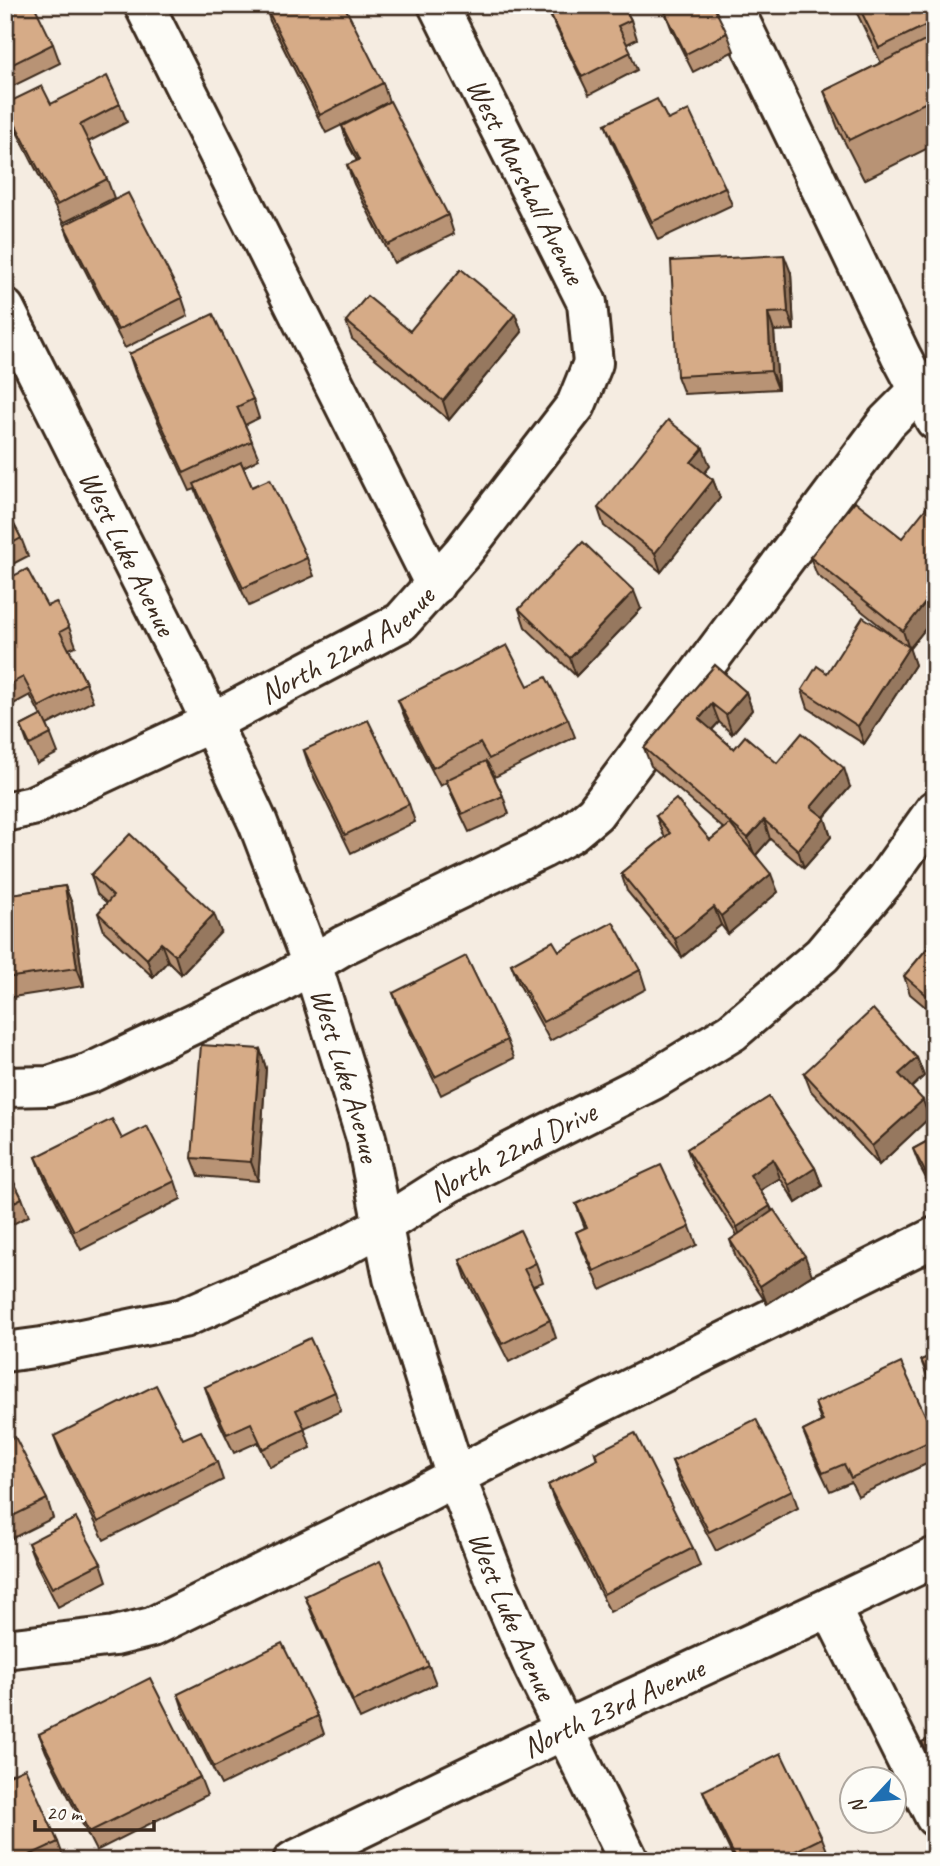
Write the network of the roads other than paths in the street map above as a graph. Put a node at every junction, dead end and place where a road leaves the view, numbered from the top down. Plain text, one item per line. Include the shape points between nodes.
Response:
1 (144, 5) edge
2 (438, 5) edge
3 (732, 5) edge
4 (5, 309) edge
5 (593, 363) joint
6 (927, 405) edge
7 (435, 585) junction
8 (212, 722) junction
9 (935, 810) edge
10 (5, 812) edge
11 (312, 964) junction
12 (5, 1087) edge
13 (383, 1225) junction
14 (935, 1237) edge
15 (5, 1352) edge
16 (456, 1477) junction
17 (935, 1557) edge
18 (830, 1608) junction
19 (5, 1649) edge
20 (564, 1730) junction
21 (935, 1817) edge
22 (293, 1861) edge
23 (629, 1861) edge

1 - 7 street
2 - 5 street, West Marshall Avenue via 587,303
3 - 6 street
4 - 8 street, West Luke Avenue
5 - 7 street, North 22nd Avenue via 576,405
6 - 11 street via 887,422 595,813 542,849
7 - 8 street, North 22nd Avenue via 401,622
8 - 10 street, North 22nd Avenue via 32,806
8 - 11 street, West Luke Avenue via 258,823
9 - 13 street, North 22nd Drive via 887,879 821,954 732,1032 653,1080 449,1183
11 - 12 street via 90,1073 49,1086
11 - 13 street, West Luke Avenue via 366,1138
13 - 15 street, North 22nd Drive via 334,1252 183,1318
13 - 16 street, West Luke Avenue via 395,1285
14 - 16 street
16 - 19 street via 152,1627
16 - 20 street, West Luke Avenue via 495,1579
17 - 18 street, North 23rd Avenue
18 - 20 street, North 23rd Avenue
18 - 21 street
20 - 22 street, North 23rd Avenue
20 - 23 street, West Luke Avenue

